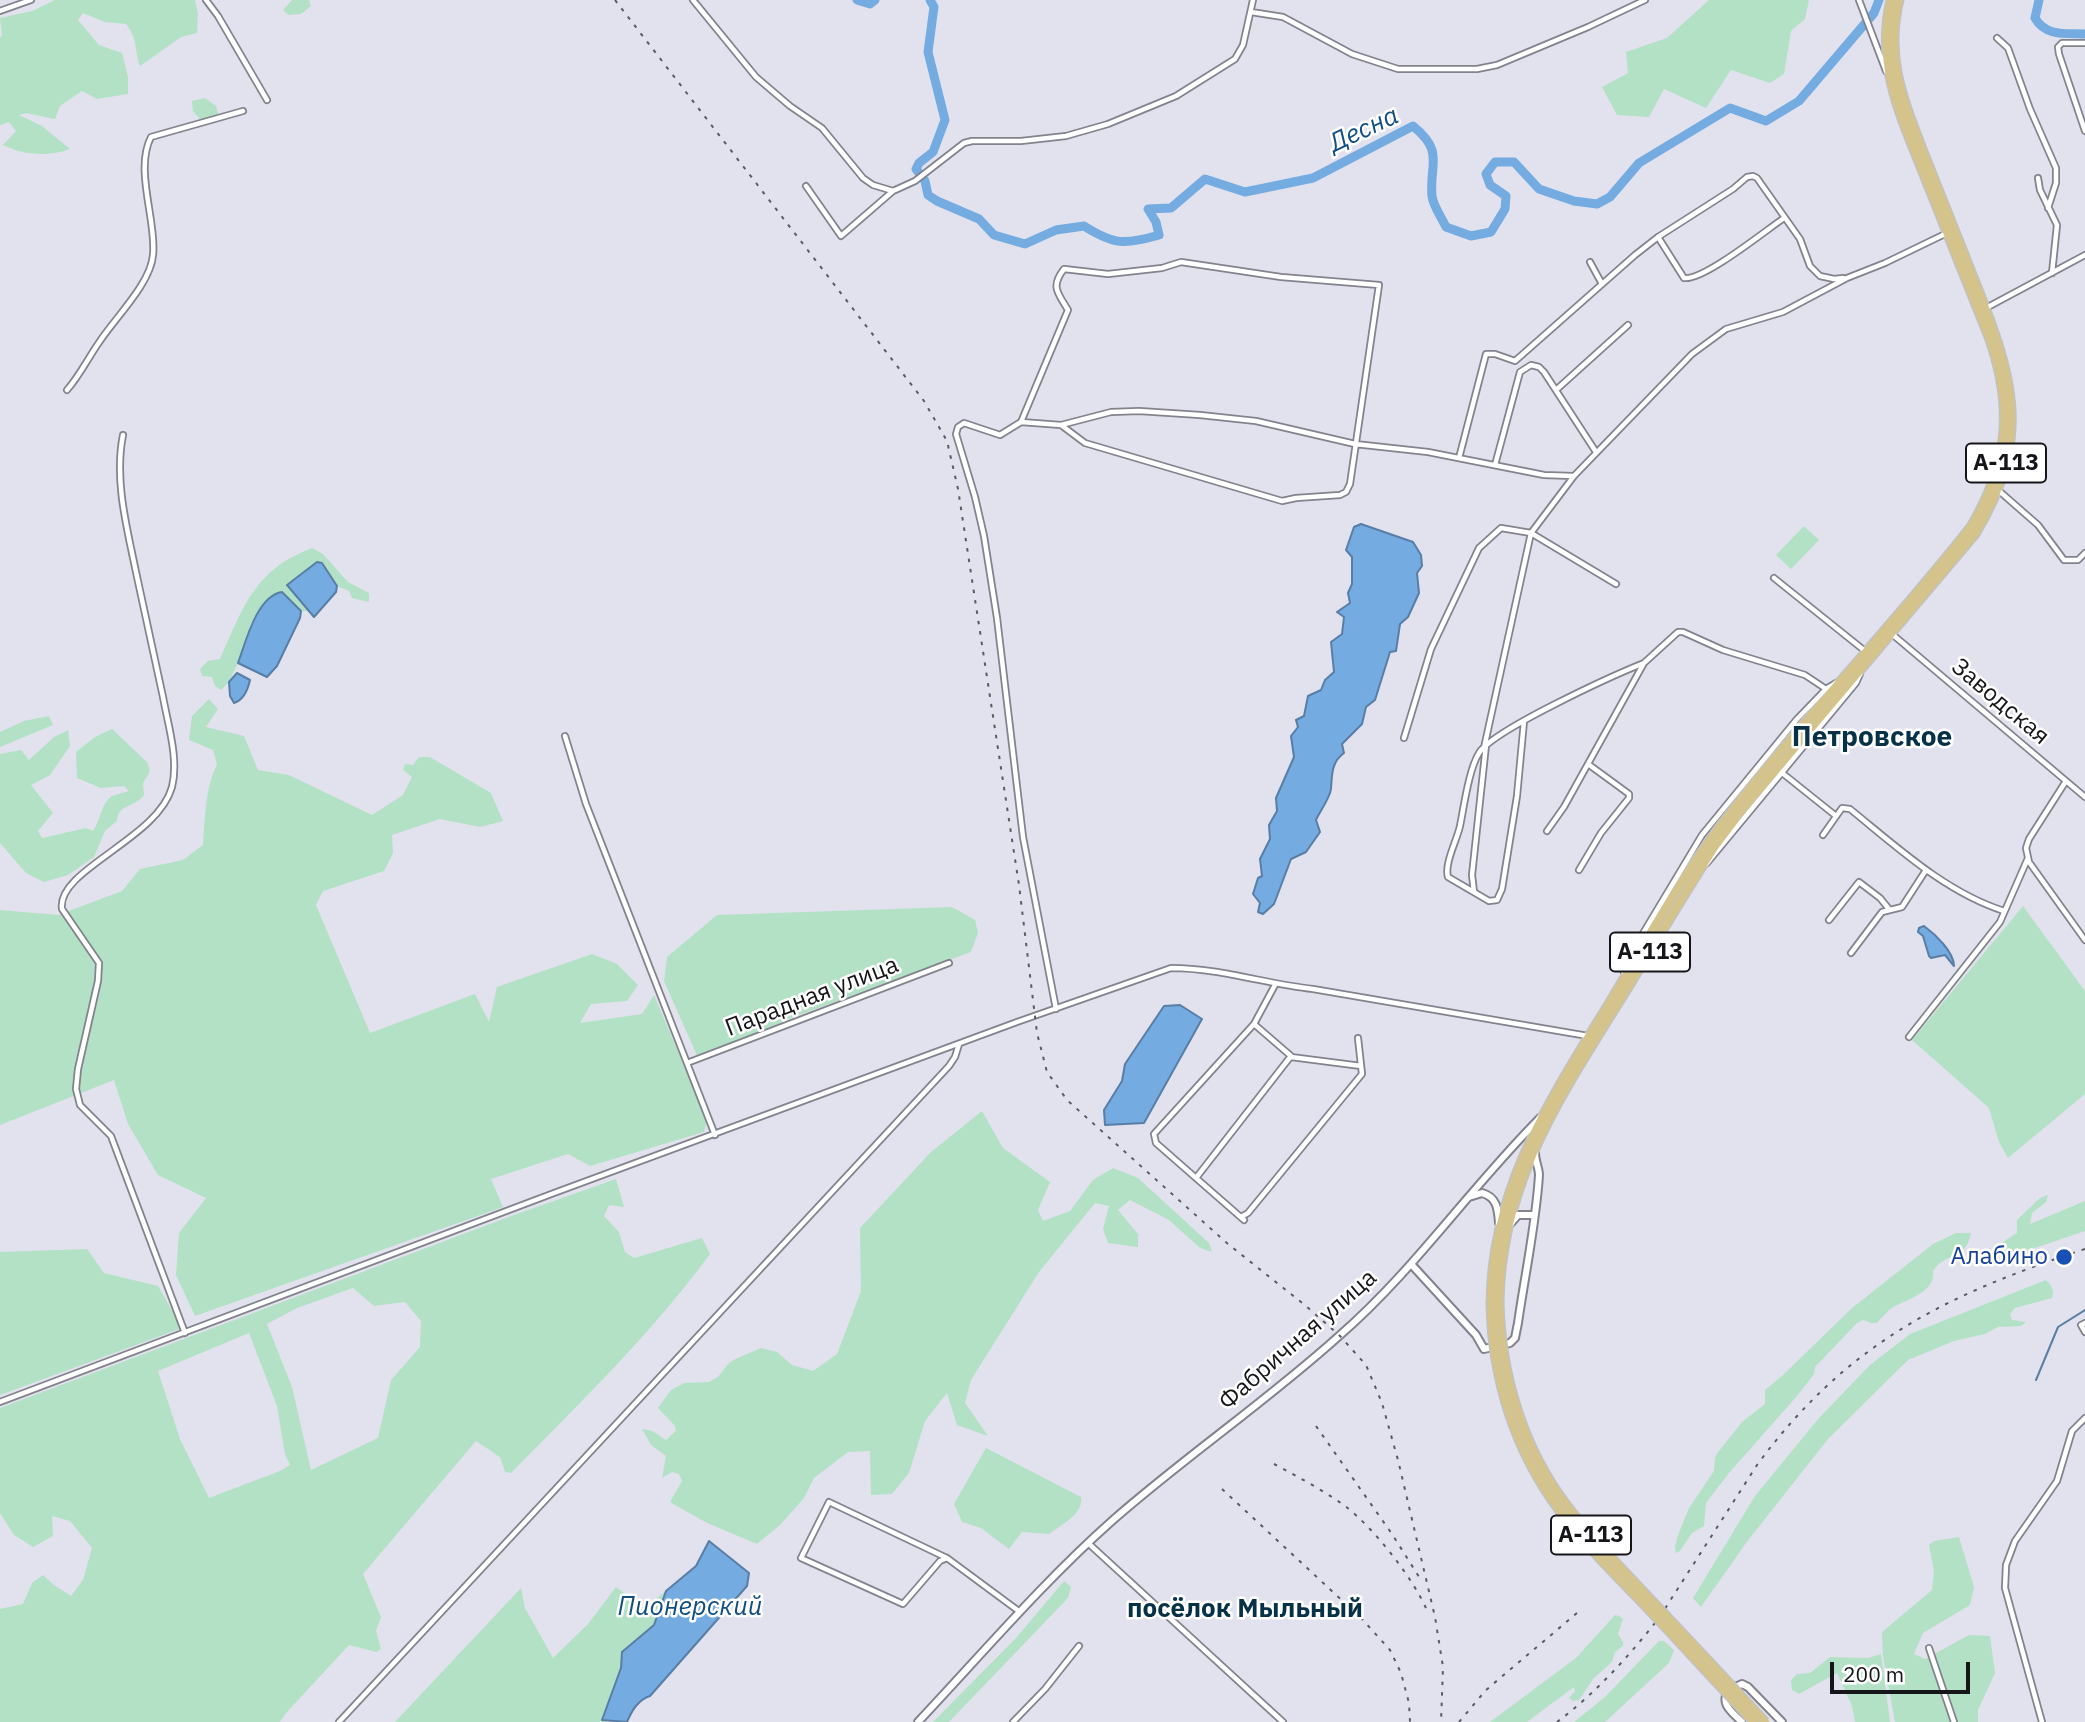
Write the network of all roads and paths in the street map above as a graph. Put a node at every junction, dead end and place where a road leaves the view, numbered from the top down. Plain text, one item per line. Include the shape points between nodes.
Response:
1 (31, 0) edge
2 (206, 0) edge
3 (693, 0) edge
4 (1253, 0) edge
5 (1645, 0) edge
6 (1891, 0) edge
7 (1899, 0) edge
8 (1859, 2) edge
9 (0, 11) edge
10 (1251, 12) junction
11 (1889, 34) junction
12 (1997, 38) dead end
13 (2085, 43) edge
14 (1889, 78) junction
15 (267, 100) dead end
16 (243, 111) dead end
17 (2085, 131) edge
18 (2038, 178) dead end
19 (806, 186) dead end
20 (893, 191) junction
21 (2048, 208) junction
22 (1784, 218) junction
23 (1947, 233) junction
24 (1658, 237) junction
25 (2085, 255) edge
26 (1590, 262) dead end
27 (2052, 274) junction
28 (1847, 278) junction
29 (1602, 284) junction
30 (1986, 309) junction
31 (1628, 325) dead end
32 (67, 390) dead end
33 (1556, 390) junction
34 (1021, 422) junction
35 (1061, 425) junction
36 (123, 435) dead end
37 (1355, 444) junction
38 (1596, 452) junction
39 (1459, 458) junction
40 (1495, 466) junction
41 (1574, 476) junction
42 (1998, 490) junction
43 (1531, 533) junction
44 (2085, 553) edge
45 (1773, 578) dead end
46 (1616, 584) dead end
47 (1892, 634) junction
48 (1866, 652) junction
49 (1644, 663) junction
50 (1863, 669) junction
51 (1843, 680) junction
52 (1826, 689) junction
53 (1524, 721) junction
54 (565, 736) dead end
55 (1404, 738) dead end
56 (1485, 746) junction
57 (1588, 764) junction
58 (1781, 772) junction
59 (2066, 781) junction
60 (2085, 797) edge
61 (1836, 816) junction
62 (1547, 831) dead end
63 (1823, 835) dead end
64 (2028, 858) junction
65 (1580, 870) dead end
66 (1926, 870) junction
67 (1697, 873) junction
68 (1474, 892) junction
69 (1889, 909) junction
70 (2004, 911) junction
71 (1829, 920) dead end
72 (2085, 940) edge
73 (1851, 953) dead end
74 (949, 963) dead end
75 (1275, 985) junction
76 (1619, 987) junction
77 (1056, 1009) junction
78 (1254, 1024) junction
79 (1589, 1036) junction
80 (1909, 1037) dead end
81 (1358, 1038) dead end
82 (959, 1043) junction
83 (1290, 1057) junction
84 (687, 1062) junction
85 (1361, 1066) junction
86 (1542, 1116) junction
87 (715, 1135) junction
88 (1537, 1144) junction
89 (1196, 1178) junction
90 (1465, 1200) junction
91 (1534, 1215) junction
92 (1502, 1231) junction
93 (1411, 1264) junction
94 (1495, 1303) junction
95 (2085, 1323) edge
96 (2085, 1332) edge
97 (186, 1333) junction
98 (0, 1402) edge
99 (2085, 1418) edge
100 (1088, 1543) junction
101 (947, 1558) junction
102 (1021, 1613) junction
103 (1079, 1646) dead end
104 (1929, 1648) dead end
105 (339, 1722) edge
106 (918, 1722) edge
107 (1013, 1722) edge
108 (1283, 1722) edge
109 (1742, 1722) edge
110 (1754, 1722) edge
111 (1766, 1722) edge
112 (1782, 1722) edge
113 (1954, 1722) edge
114 (2042, 1722) edge

1 - 9 street
2 - 15 street
3 - 20 street via 756,77 822,128 863,178
4 - 10 street
5 - 10 street via 1497,65 1477,69 1398,69 1352,54 1283,17
6 - 11 highway, А-113
7 - 11 highway, А-113
8 - 14 street
10 - 20 street via 1235,59 1175,96 1066,136 964,143 917,180
11 - 14 highway, А-113
11 - 30 highway, А-113 via 1903,99
12 - 21 street via 2008,47 2056,168
13 - 17 street via 2058,47
14 - 23 highway, А-113
16 - 32 street via 151,137 146,196 153,257 139,286
18 - 21 street
19 - 20 street via 841,236
21 - 27 street via 2057,225
22 - 24 street via 1751,176
22 - 24 street via 1693,278 1684,278
22 - 28 street via 1820,276
23 - 28 street
23 - 48 highway, А-113 via 2000,370 2006,411 2003,450 1990,492 1971,527
24 - 29 street
25 - 27 street
26 - 29 street
27 - 30 street
28 - 38 street via 1783,312 1726,329 1692,354
29 - 39 street via 1515,361 1486,354
30 - 42 highway, А-113 via 2004,360 2012,409 2009,451
31 - 33 street
33 - 38 street
33 - 40 street via 1539,367 1529,366 1520,372
34 - 35 street
34 - 37 street via 1068,310 1056,290 1056,279 1064,269 1108,274 1181,262 1378,285
34 - 77 street via 1000,435 964,423 956,434 984,536 1023,837
35 - 37 street via 1111,412 1139,411 1256,421
35 - 37 street via 1085,443 1282,501 1346,492
36 - 97 street via 120,475 170,733 173,784 154,819 83,871 61,904 99,963 78,1069 78,1099 111,1136
37 - 39 street
38 - 41 street
39 - 40 street
40 - 41 street
41 - 43 street
42 - 44 street via 2038,525 2064,560 2078,560
42 - 47 highway, А-113 via 1975,534
43 - 46 street
43 - 55 street via 1501,528 1479,548 1431,649
43 - 56 street
45 - 48 street
47 - 50 highway, А-113
47 - 59 street, Заводская
48 - 51 highway, А-113
49 - 52 street via 1683,632 1723,650 1805,675
49 - 53 street
49 - 57 street
50 - 58 street
50 - 67 highway, А-113 via 1742,810
51 - 52 street
51 - 76 highway, А-113 via 1710,840
52 - 76 street via 1702,835 1628,961
53 - 56 street
53 - 68 street via 1500,897 1493,902
54 - 84 street via 586,804
56 - 68 street
56 - 68 street via 1479,753 1446,869 1448,877
57 - 62 street
57 - 65 street via 1629,798
58 - 61 street
58 - 67 street
59 - 60 street, Заводская
59 - 64 street via 2029,839
61 - 63 street
61 - 66 street via 1842,808 1850,809
64 - 70 street
64 - 72 street
66 - 69 street via 1902,907
66 - 70 street
67 - 88 highway, А-113 via 1555,1105
69 - 71 street via 1859,882
69 - 73 street
70 - 80 street
74 - 84 street, Парадная улица
75 - 77 street via 1194,968 1171,968
75 - 78 street
75 - 79 street
76 - 79 highway, А-113
77 - 82 street
78 - 83 street
78 - 89 street via 1154,1134 1156,1143
79 - 86 highway, А-113
81 - 85 street
82 - 87 street
82 - 105 street via 949,1066
83 - 85 street
83 - 89 street
84 - 87 street
85 - 89 street via 1362,1074 1242,1219
86 - 90 street, Фабричная улица
86 - 92 highway, А-113 via 1516,1172
87 - 97 street
88 - 91 street
88 - 92 highway, А-113
90 - 92 street via 1476,1194 1490,1196
90 - 93 street, Фабричная улица
91 - 92 street via 1516,1217
91 - 93 street via 1516,1334 1508,1345 1484,1349
92 - 94 highway, А-113 via 1495,1246
93 - 100 street, Фабричная улица via 1340,1336
94 - 110 highway, А-113, bridge via 1495,1357 1507,1409 1548,1494 1593,1550
94 - 111 highway, А-113, bridge via 1515,1406 1555,1489 1600,1545
95 - 96 street via 2081,1325
97 - 98 street
99 - 114 street via 2072,1431 2057,1481 2015,1541 2006,1565 2005,1588
100 - 102 street, Фабричная улица
100 - 108 street
101 - 101 street via 903,1605 801,1558 829,1502
101 - 102 street
102 - 106 street, Фабричная улица
103 - 107 street
104 - 113 street
109 - 112 street via 1724,1700 1729,1690 1742,1684

